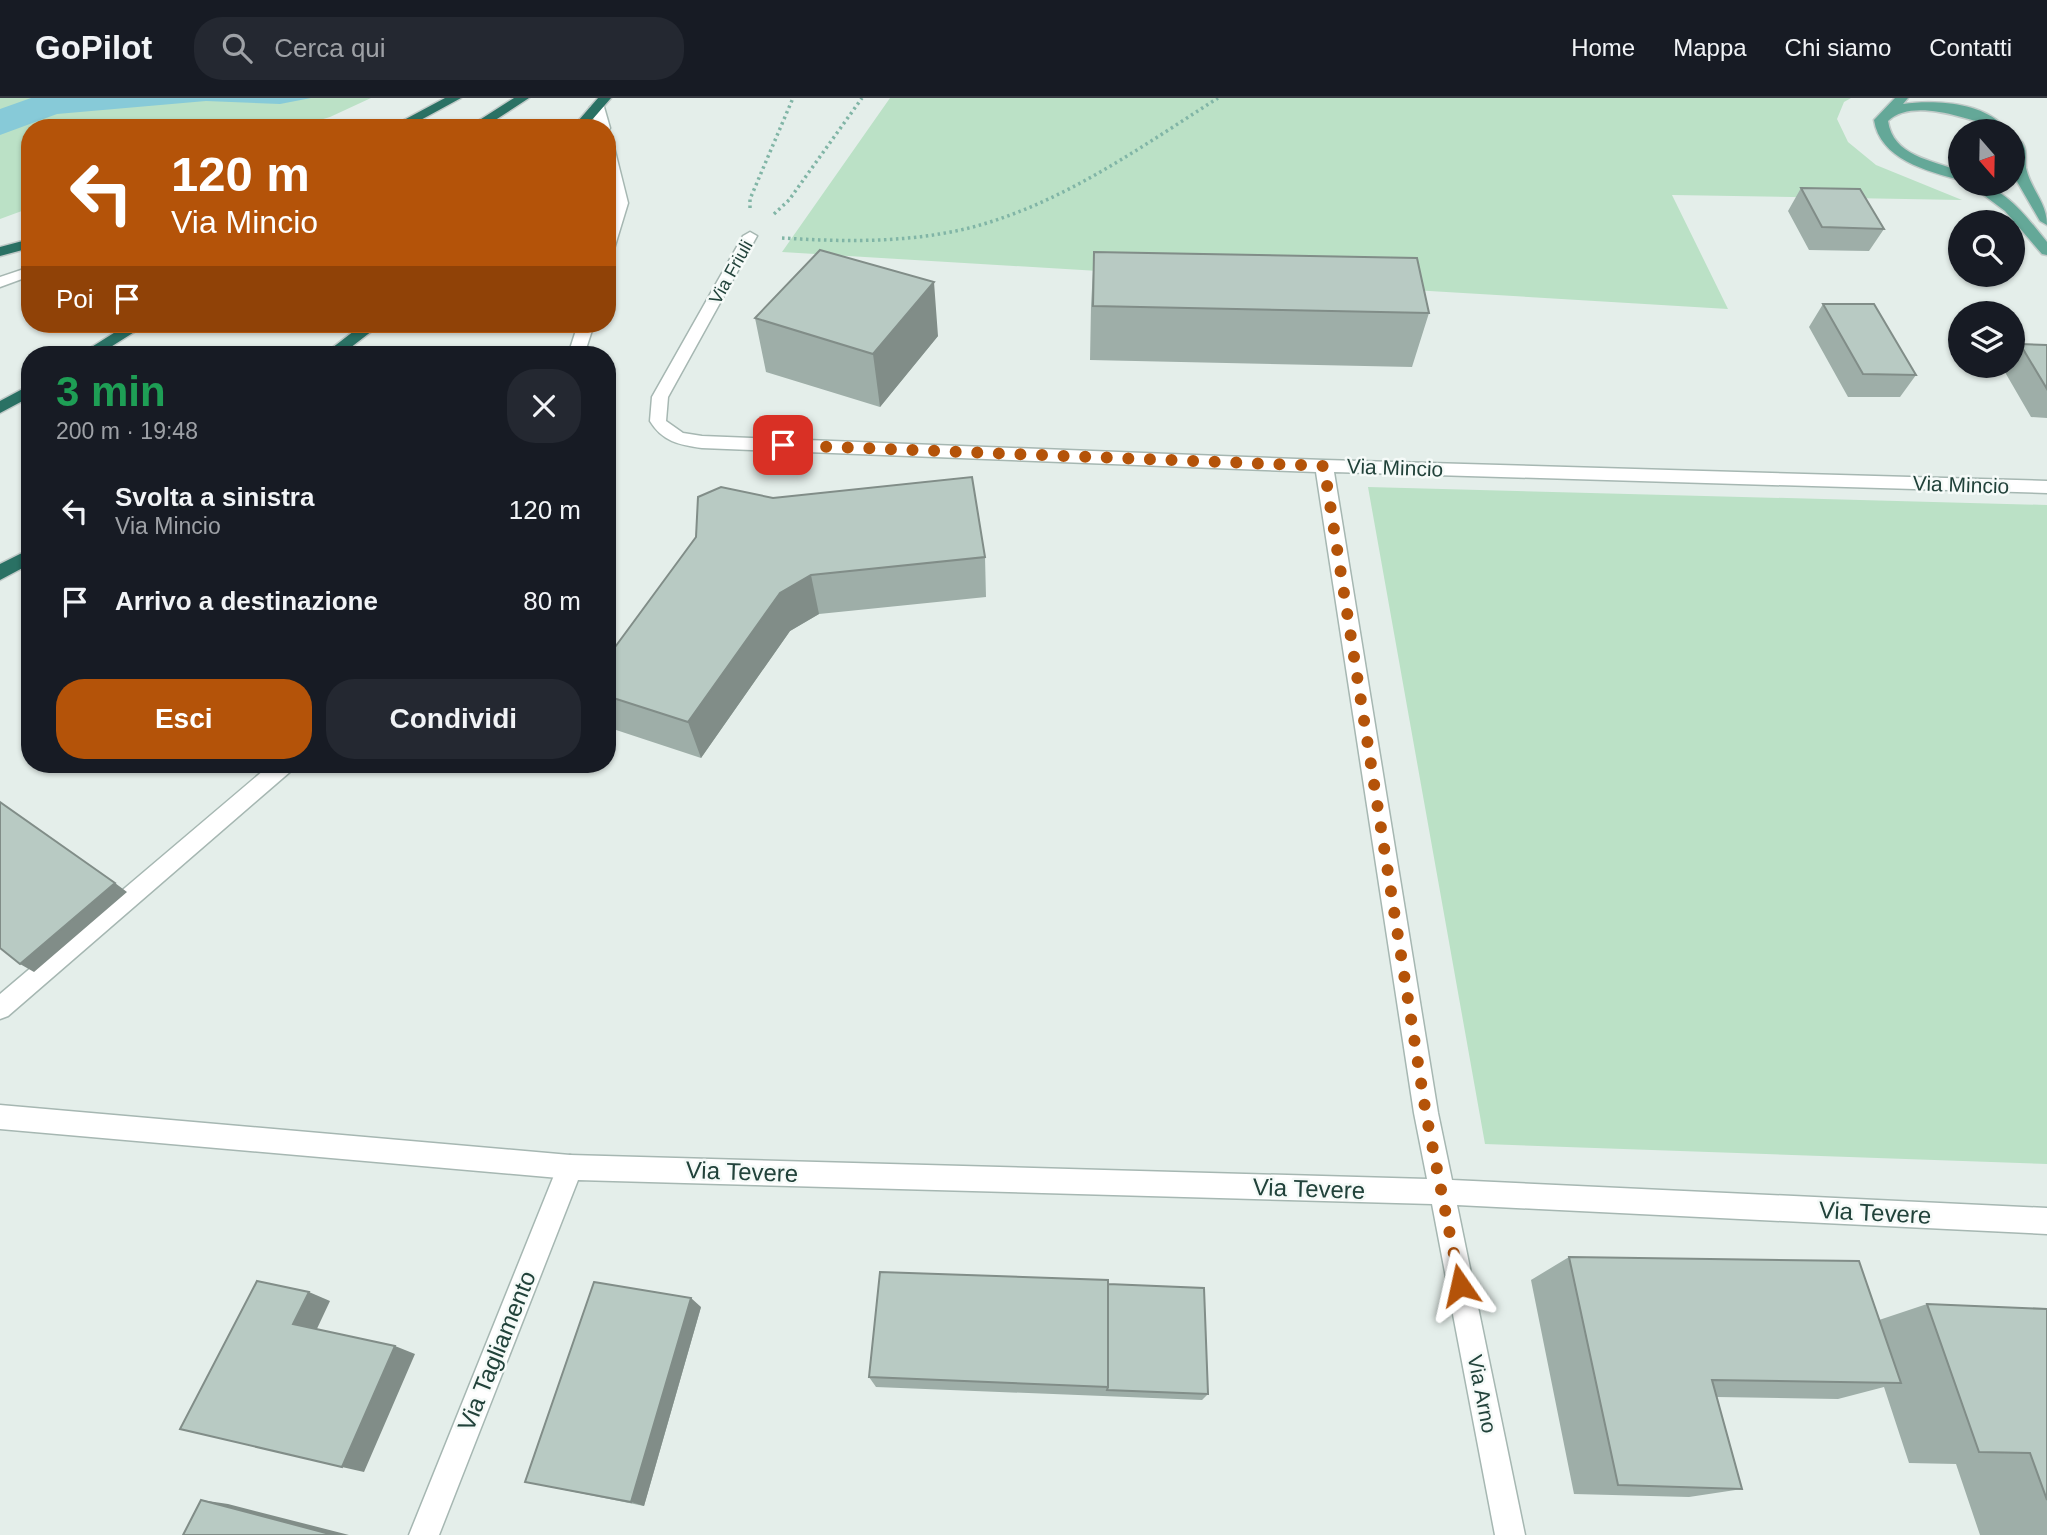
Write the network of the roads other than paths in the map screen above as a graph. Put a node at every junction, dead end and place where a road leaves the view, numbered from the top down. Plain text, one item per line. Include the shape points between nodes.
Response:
1 (455, 98) edge
2 (523, 98) edge
3 (1902, 98) edge
4 (1969, 98) edge
5 (601, 102) edge
6 (1889, 112) junction
7 (413, 119) edge
8 (486, 119) edge
9 (586, 119) edge
10 (1983, 119) edge
11 (1989, 119) edge
12 (1948, 171) edge
13 (616, 183) edge
14 (2025, 187) edge
15 (1993, 196) edge
16 (616, 219) edge
17 (2047, 221) edge
18 (750, 236) road end
19 (21, 246) edge
20 (2047, 251) edge
21 (0, 252) edge
22 (21, 274) edge
23 (0, 282) edge
24 (124, 333) edge
25 (361, 333) edge
26 (102, 346) edge
27 (343, 346) edge
28 (21, 395) edge
29 (0, 408) edge
30 (662, 428) joint
31 (1324, 466) junction
32 (2047, 487) edge
33 (21, 560) edge
34 (0, 573) edge
35 (275, 773) edge
36 (0, 1008) edge
37 (0, 1117) edge
38 (570, 1167) junction
39 (1441, 1192) junction
40 (2047, 1222) edge
41 (424, 1535) edge
42 (1510, 1535) edge

1 - 7 highway
2 - 8 highway
3 - 6 main road
4 - 11 main road
5 - 9 highway
6 - 10 main road via 1915,106 1948,107
6 - 12 main road via 1881,120 1888,142 1923,163
13 - 16 street via 621,203
14 - 17 main road
15 - 20 main road via 2010,208
18 - 30 street, Via Friuli via 660,397 657,412
19 - 21 highway
22 - 23 street
24 - 26 highway
25 - 27 highway
28 - 29 highway
30 - 31 street, Via Mincio via 677,438 702,442
31 - 32 street, Via Mincio
31 - 39 street, Via Arno
33 - 34 highway
35 - 36 street
37 - 38 street, Via Tevere
38 - 39 street, Via Tevere
38 - 41 street, Via Tagliamento
39 - 40 street, Via Tevere
39 - 42 street, Via Arno

